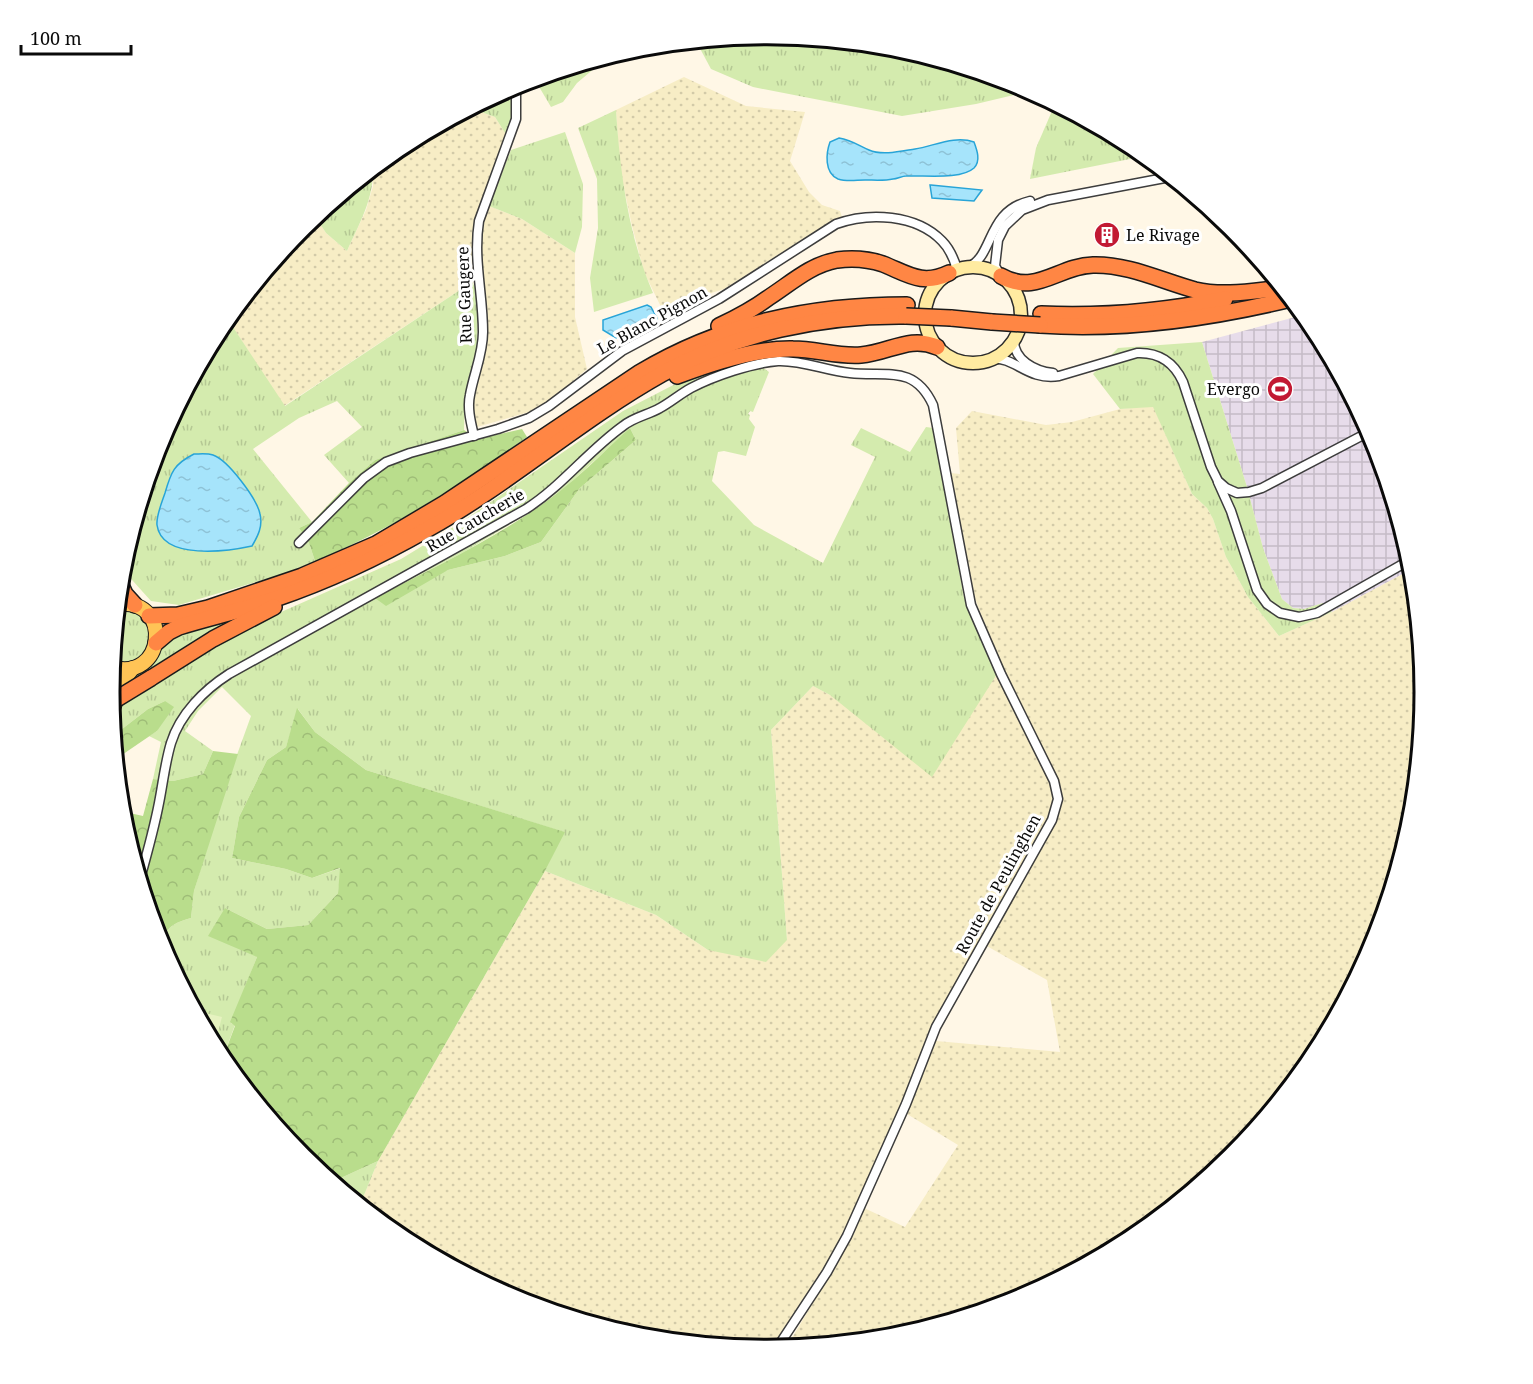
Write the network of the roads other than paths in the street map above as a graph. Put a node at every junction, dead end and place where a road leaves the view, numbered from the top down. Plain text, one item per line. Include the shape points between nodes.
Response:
1 (518, 95) edge
2 (1160, 179) edge
3 (1048, 200) junction
4 (958, 270) junction
5 (1001, 276) junction
6 (1272, 289) edge
7 (1273, 289) edge
8 (1282, 301) edge
9 (1040, 320) junction
10 (1014, 339) junction
11 (937, 347) junction
12 (992, 359) junction
13 (1069, 373) junction
14 (934, 410) joint
15 (474, 436) junction
16 (1361, 436) edge
17 (537, 449) junction
18 (1216, 478) junction
19 (1249, 492) junction
20 (1232, 514) junction
21 (299, 543) dead end
22 (1401, 565) edge
23 (316, 584) junction
24 (127, 596) edge
25 (126, 604) edge
26 (135, 605) junction
27 (149, 616) junction
28 (156, 643) junction
29 (133, 668) junction
30 (120, 669) edge
31 (119, 689) edge
32 (119, 696) edge
33 (144, 865) edge
34 (783, 1339) edge

1 - 15 street, Rue Gaugere via 516,119 479,221 476,256 483,331 481,357 470,395
2 - 3 street
3 - 4 street via 1026,202 1007,213 993,230 977,262
3 - 5 street via 1022,210 1005,226 995,257
4 - 5 street via 983,268
4 - 11 street via 933,287 928,297 927,330
4 - 15 street, Le Blanc Pignon via 947,247 925,229 885,216 846,220 819,233 705,307 622,351 538,413
4 - 17 highway via 923,279 864,260 821,264 747,312 633,370 599,393
5 - 6 highway via 1030,283 1077,267 1101,265 1205,292
5 - 10 street via 1020,305 1020,325
7 - 9 highway via 1138,312
8 - 9 highway via 1181,321 1098,327
9 - 17 highway, bridge via 907,311 813,322 757,336 674,368
10 - 12 street
10 - 13 street via 1016,353 1030,365 1048,372
11 - 12 street via 962,362
11 - 17 highway via 915,342 856,356 796,349 751,354 666,381
12 - 13 street via 1002,359 1039,376
13 - 18 street via 1137,353 1157,355 1170,363 1183,382
14 - 33 street, Rue Caucherie via 920,386 902,375 850,373 780,361 755,365 700,384 629,422 533,505 251,661 210,688 191,708 173,737
14 - 34 street, Route de Peulinghen via 973,611 1050,772 1057,803 1052,820 936,1027 847,1236
15 - 21 street, Le Blanc Pignon via 386,462 364,478
16 - 19 street
17 - 23 highway via 475,500 428,529
17 - 27 highway via 355,554 204,609
18 - 19 street via 1231,491
18 - 20 street
19 - 20 street via 1236,502
20 - 22 street via 1259,594 1270,607 1289,616 1317,613
23 - 28 highway via 179,627
23 - 32 highway, bridge
24 - 26 highway
25 - 26 main road
26 - 27 main road
27 - 28 main road via 156,628
28 - 29 main road via 148,659
29 - 30 main road
29 - 31 main road

